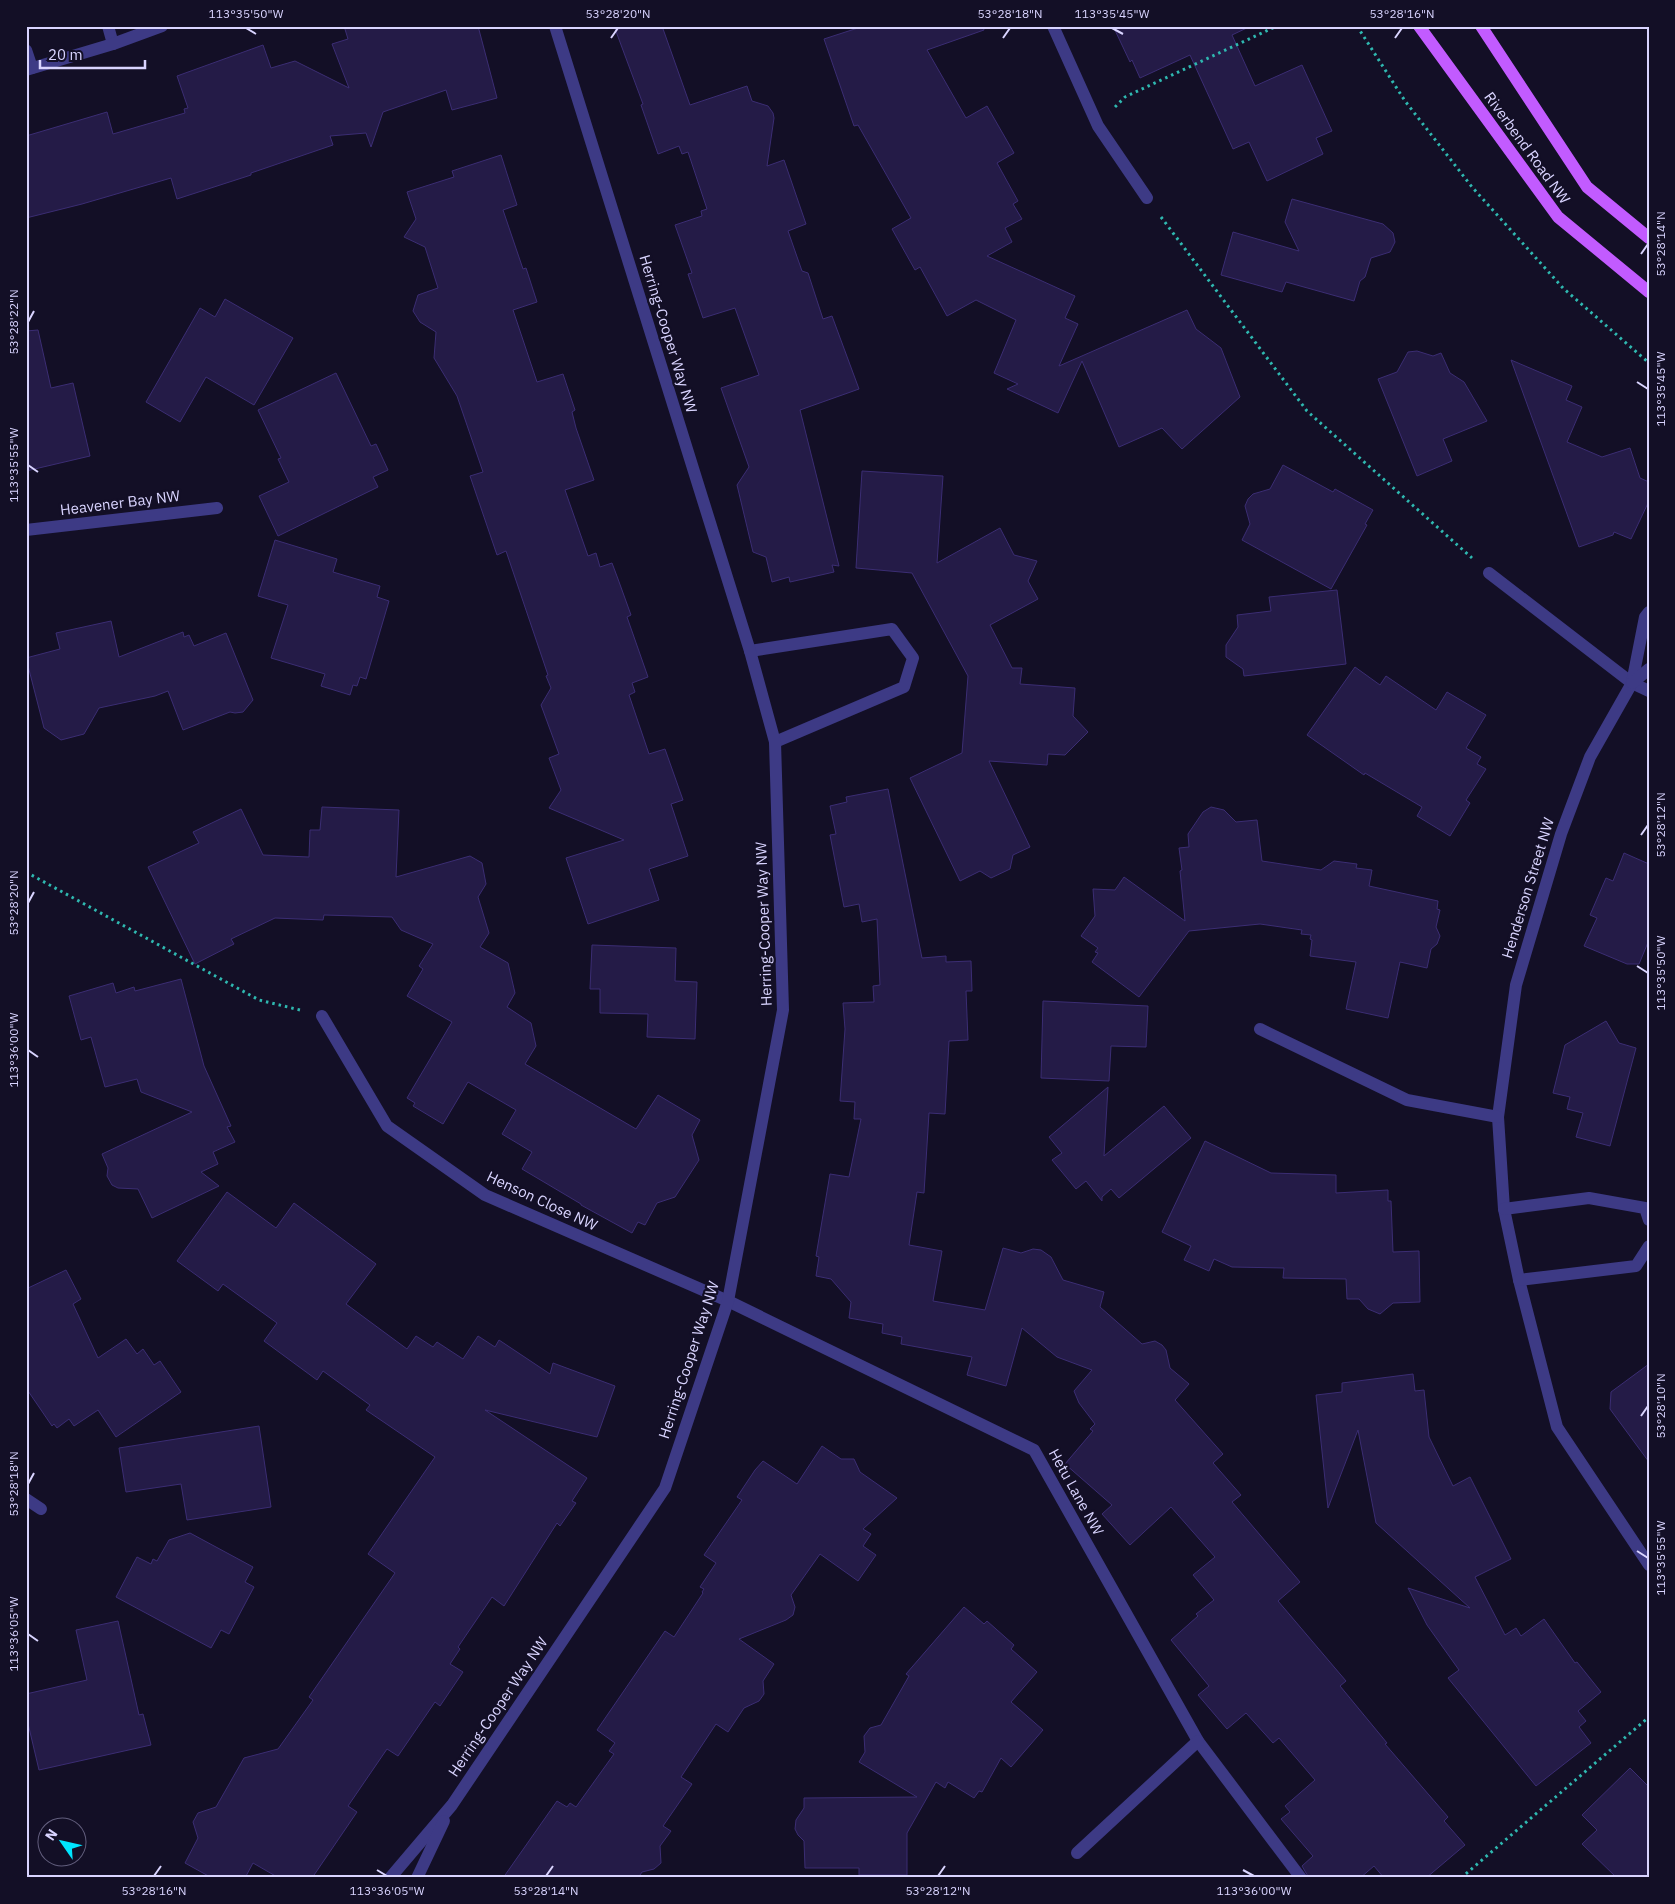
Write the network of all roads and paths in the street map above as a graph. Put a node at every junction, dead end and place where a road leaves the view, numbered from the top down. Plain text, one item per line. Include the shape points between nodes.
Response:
1 (108, 26) edge
2 (162, 26) edge
3 (555, 26) edge
4 (1053, 26) edge
5 (1277, 26) edge
6 (1357, 26) edge
7 (1418, 26) edge
8 (1481, 26) edge
9 (113, 44) junction
10 (26, 50) edge
11 (29, 69) edge
12 (1098, 126) junction
13 (1147, 198) joint
14 (1649, 238) edge
15 (1649, 292) edge
16 (1649, 363) edge
17 (217, 508) dead end
18 (26, 530) edge
19 (1489, 573) joint
20 (1649, 612) edge
21 (750, 651) junction
22 (1649, 669) edge
23 (1632, 683) junction
24 (1649, 691) edge
25 (775, 742) junction
26 (26, 872) edge
27 (322, 1016) joint
28 (1260, 1029) dead end
29 (1498, 1117) junction
30 (1504, 1208) junction
31 (1649, 1220) edge
32 (1649, 1246) edge
33 (1519, 1280) junction
34 (728, 1301) junction
35 (26, 1499) edge
36 (41, 1509) dead end
37 (1649, 1565) edge
38 (1649, 1717) edge
39 (1198, 1741) junction
40 (452, 1805) junction
41 (1077, 1853) dead end
42 (390, 1878) edge
43 (417, 1878) edge
44 (1301, 1878) edge
45 (1461, 1878) edge

1 - 9 street
2 - 9 street
3 - 21 street, Herring-Cooper Way NW
4 - 12 street
5 - 12 path via 1125,97
6 - 16 path via 1405,101 1472,187 1562,288
7 - 15 main road, Riverbend Road NW via 1558,217
8 - 14 main road, Riverbend Road NW via 1587,186
9 - 11 street
10 - 11 street
12 - 13 street
13 - 19 path via 1307,411
17 - 18 street, Heavener Bay NW
19 - 23 street
20 - 23 street, Henderson Street NW via 1645,617
21 - 25 street, Herring-Cooper Way NW
21 - 25 street via 892,629 913,658 904,687
22 - 23 street, Henderson Street NW
23 - 24 street
23 - 29 street, Henderson Street NW via 1590,758 1560,834 1516,985
25 - 34 street, Herring-Cooper Way NW via 783,1010
26 - 27 path via 259,1000
27 - 34 street, Henson Close NW via 387,1126 485,1195
28 - 29 street via 1407,1100
29 - 30 street, Henderson Street NW
30 - 31 street via 1589,1198 1645,1208
30 - 33 street, Henderson Street NW
32 - 33 street via 1636,1266
33 - 37 street, Henderson Street NW via 1556,1427
34 - 39 street, Hetu Lane NW via 1034,1450
34 - 40 street, Herring-Cooper Way NW via 665,1488
35 - 36 street
38 - 45 path
39 - 41 street
39 - 44 street, Hetu Lane NW
40 - 42 street, Herring-Cooper Way NW
40 - 43 street, Herring-Cooper Way NW

